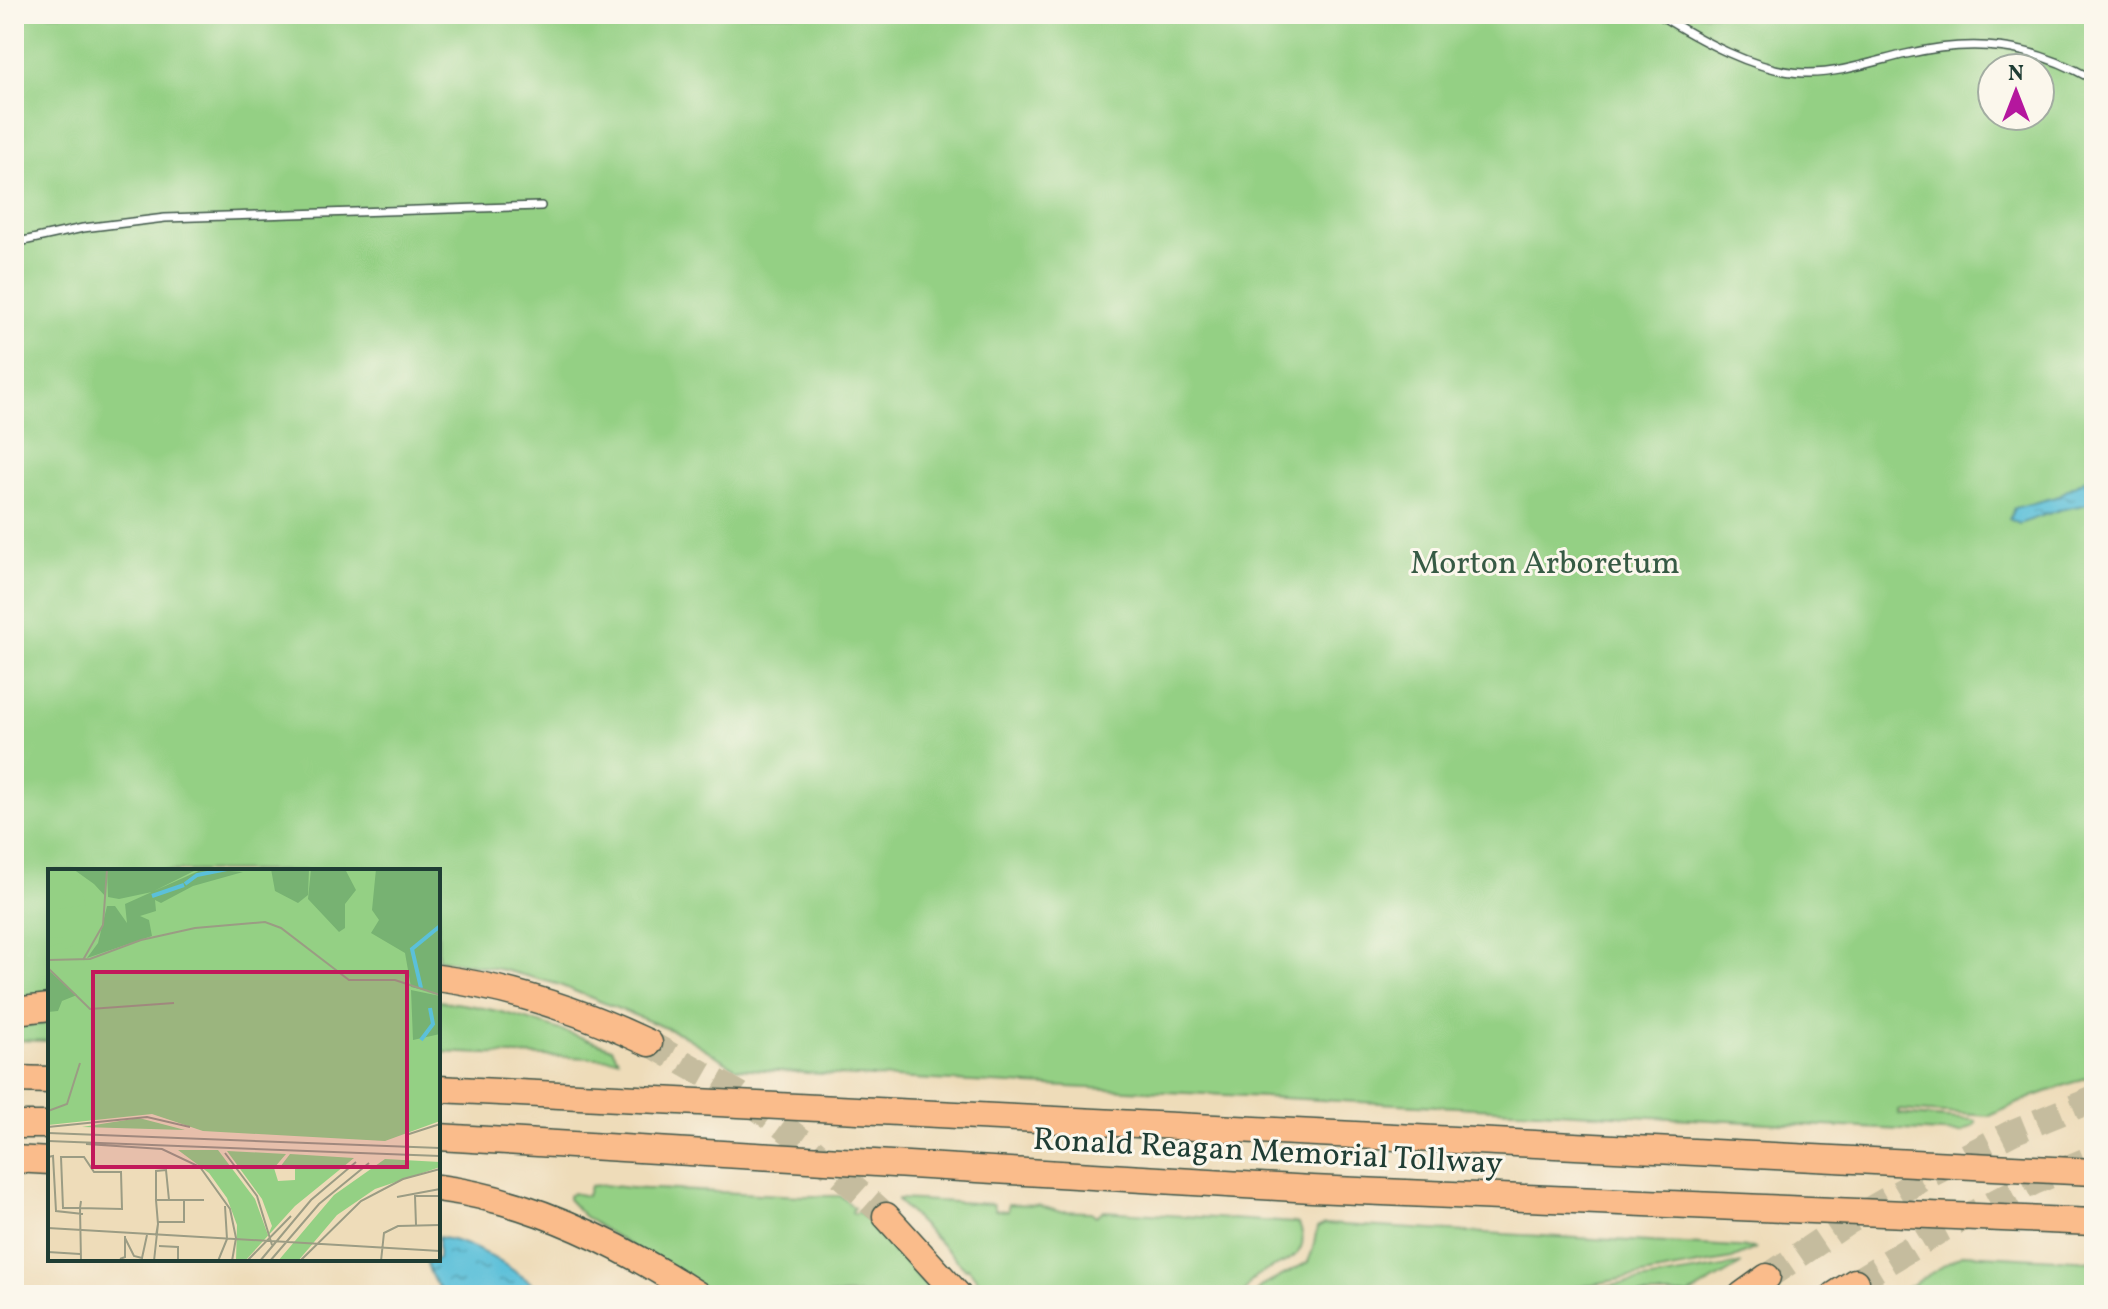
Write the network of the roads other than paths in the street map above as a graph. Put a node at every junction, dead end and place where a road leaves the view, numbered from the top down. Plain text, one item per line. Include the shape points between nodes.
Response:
1 (1658, 14) edge
2 (2094, 80) edge
3 (541, 206) dead end
4 (14, 243) edge
5 (440, 978) edge
6 (48, 1007) edge
7 (14, 1011) edge
8 (649, 1043) tunnel mouth
9 (14, 1079) edge
10 (48, 1080) edge
11 (440, 1089) edge
12 (14, 1125) edge
13 (48, 1125) edge
14 (440, 1137) edge
15 (14, 1159) edge
16 (48, 1161) edge
17 (2094, 1172) edge
18 (440, 1188) edge
19 (886, 1216) tunnel mouth
20 (2094, 1222) edge
21 (1767, 1277) tunnel mouth
22 (698, 1295) edge
23 (958, 1295) edge
24 (1742, 1295) edge

1 - 2 lane via 1718,48 1771,69 1832,72 1970,45 2031,52
3 - 4 lane via 165,218
5 - 8 highway via 564,1008
6 - 7 highway
9 - 10 highway
11 - 17 highway, Ronald Reagan Memorial Tollway
12 - 13 highway
14 - 20 highway, Ronald Reagan Memorial Tollway via 1312,1189
15 - 16 highway
18 - 22 highway via 531,1210 590,1234
19 - 23 highway
21 - 24 highway

